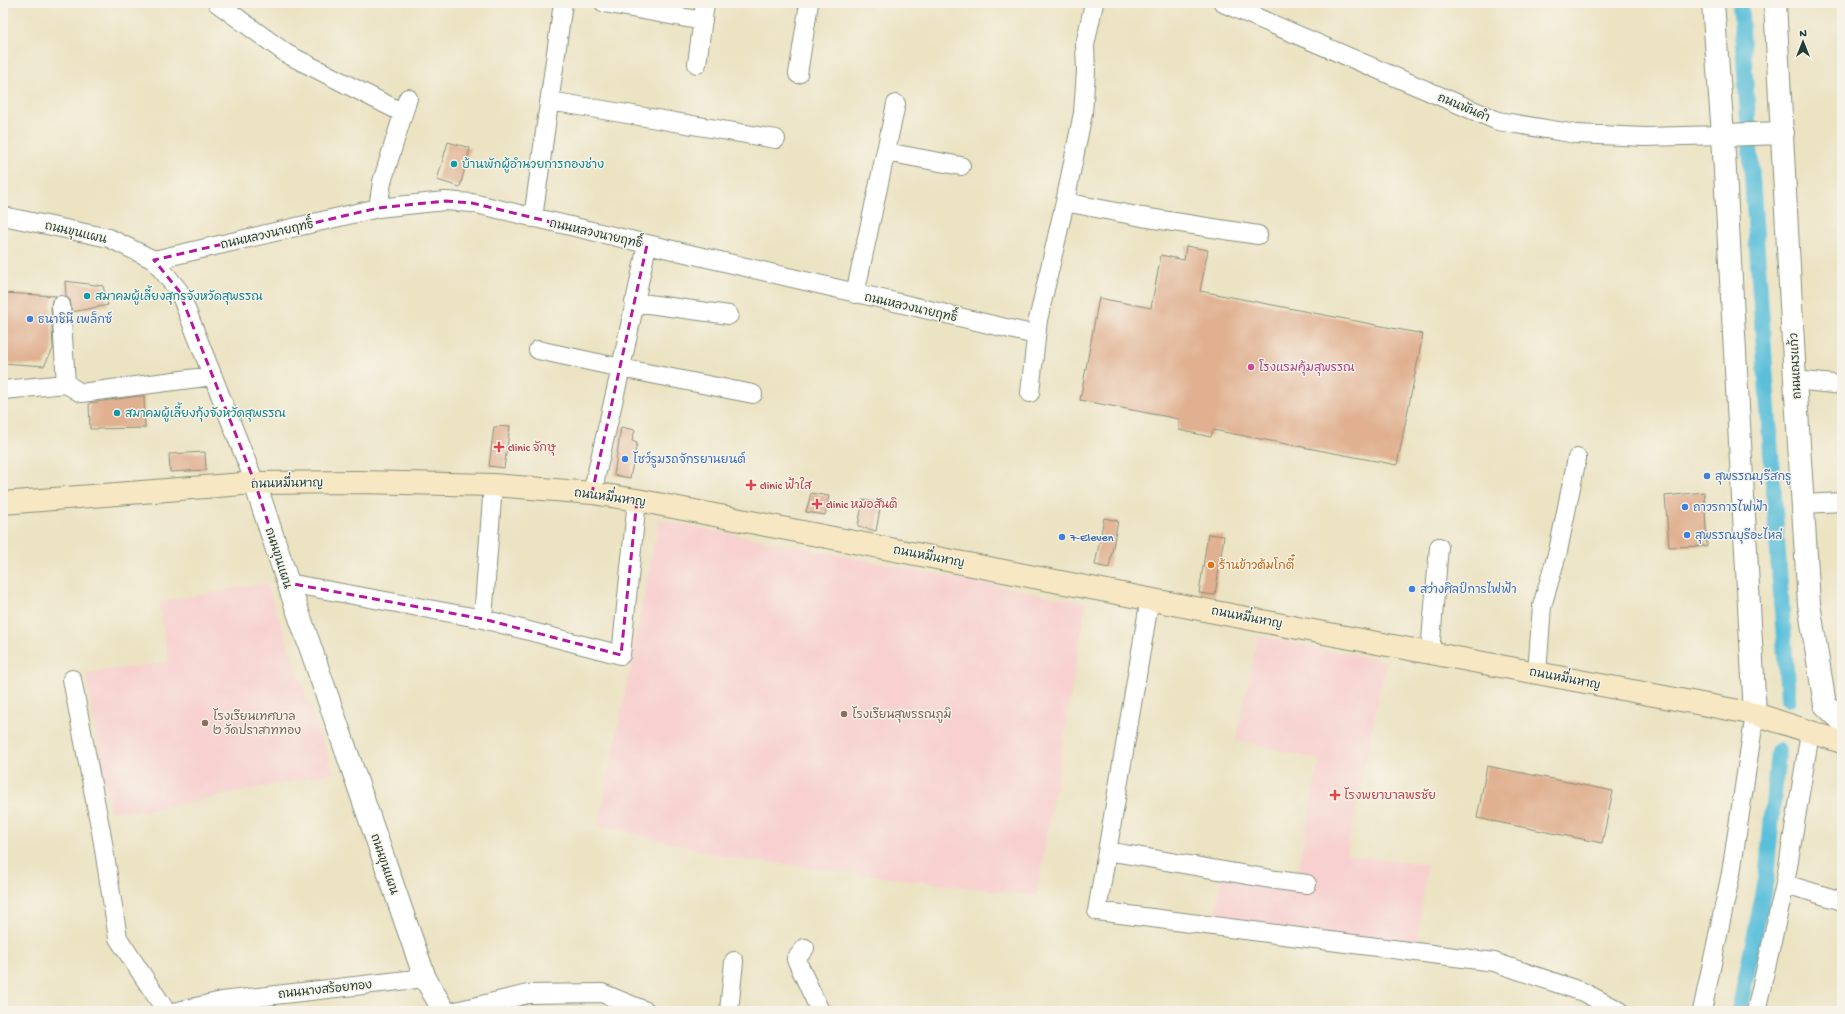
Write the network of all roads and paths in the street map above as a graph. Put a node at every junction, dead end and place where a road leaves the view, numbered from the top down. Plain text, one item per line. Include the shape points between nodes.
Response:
1 (217, 3) edge
2 (564, 3) edge
3 (604, 3) edge
4 (706, 3) edge
5 (809, 3) edge
6 (1094, 3) edge
7 (1223, 3) edge
8 (1713, 3) edge
9 (1775, 3) edge
10 (703, 21) junction
11 (697, 64) dead end
12 (798, 74) dead end
13 (550, 101) junction
14 (896, 104) dead end
15 (1732, 134) junction
16 (1774, 134) junction
17 (776, 139) dead end
18 (886, 152) junction
19 (961, 166) dead end
20 (1065, 202) junction
21 (378, 208) junction
22 (3, 216) edge
23 (533, 218) junction
24 (1258, 235) dead end
25 (647, 245) junction
26 (154, 260) junction
27 (856, 294) junction
28 (634, 302) junction
29 (62, 305) dead end
30 (729, 316) dead end
31 (1036, 336) junction
32 (538, 350) dead end
33 (621, 368) junction
34 (213, 376) junction
35 (1795, 380) junction
36 (66, 384) junction
37 (1842, 385) edge
38 (3, 390) edge
39 (1030, 393) dead end
40 (753, 394) dead end
41 (1577, 458) dead end
42 (255, 483) junction
43 (493, 485) junction
44 (592, 493) junction
45 (637, 500) junction
46 (3, 502) edge
47 (1842, 502) edge
48 (1803, 504) junction
49 (1439, 547) dead end
50 (288, 583) junction
51 (1150, 598) junction
52 (483, 619) junction
53 (1430, 652) junction
54 (1537, 673) junction
55 (72, 679) dead end
56 (1755, 714) junction
57 (1842, 721) edge
58 (1810, 732) junction
59 (1842, 742) edge
60 (1108, 851) junction
61 (1306, 884) dead end
62 (1785, 884) junction
63 (1842, 901) edge
64 (805, 948) dead end
65 (734, 961) dead end
66 (425, 978) junction
67 (166, 1011) edge
68 (178, 1011) edge
69 (444, 1011) edge
70 (456, 1011) edge
71 (646, 1011) edge
72 (729, 1011) edge
73 (820, 1011) edge
74 (1620, 1011) edge
75 (1702, 1011) edge
76 (1756, 1011) edge

1 - 21 street via 287,54 406,105 382,182
2 - 13 street
3 - 10 street
4 - 10 street
5 - 12 street
6 - 20 street via 1085,45 1083,113
7 - 15 street, ถนนพันคำ via 1498,121 1576,134 1646,137
8 - 15 street
9 - 16 street, ถนนเณรแก้ว
10 - 11 street
13 - 17 street
13 - 23 street
14 - 18 street
15 - 16 street
15 - 56 street
16 - 35 street, ถนนเณรแก้ว
18 - 19 street
18 - 27 street
20 - 24 street
20 - 31 street
21 - 23 street, ถนนหลวงนายฤทธิ์ via 445,201 472,203
21 - 26 street, ถนนหลวงนายฤทธิ์
22 - 26 street, ถนนขุนแผน via 109,238
23 - 25 street, ถนนหลวงนายฤทธิ์
25 - 27 street, ถนนหลวงนายฤทธิ์
25 - 28 street
26 - 34 street, ถนนขุนแผน via 179,291
27 - 31 street, ถนนหลวงนายฤทธิ์
28 - 30 street
28 - 33 street
29 - 36 street
31 - 39 street
32 - 33 street
33 - 40 street
33 - 44 street
34 - 36 street via 81,393
34 - 42 street, ถนนขุนแผน
35 - 37 street
35 - 48 street, ถนนเณรแก้ว
36 - 38 street
41 - 54 street via 1558,551 1542,606
42 - 43 main road, ถนนหมื่นหาญ
42 - 46 main road, ถนนหมื่นหาญ
42 - 50 street, ถนนขุนแผน
43 - 44 main road, ถนนหมื่นหาญ
43 - 52 street
44 - 45 main road, ถนนหมื่นหาญ
45 - 51 main road, ถนนหมื่นหาญ
45 - 52 street via 621,655
47 - 48 street
48 - 57 street, ถนนเณรแก้ว via 1809,604 1825,705
49 - 53 street
50 - 52 street
50 - 66 street, ถนนขุนแผน
51 - 53 main road, ถนนหมื่นหาญ
51 - 60 street
53 - 54 main road, ถนนหมื่นหาญ
54 - 56 main road, ถนนหมื่นหาญ
55 - 67 street via 118,938
56 - 58 main road, ถนนหมื่นหาญ
56 - 75 street via 1731,873
58 - 59 main road, ถนนหมื่นหาญ
58 - 62 street
60 - 61 street
60 - 74 street via 1097,911 1494,962 1582,992
62 - 63 street
62 - 76 street
64 - 73 street via 796,959
65 - 72 street
66 - 68 street, ถนนนางสร้อยทอง via 222,1001
66 - 69 street, ถนนขุนแผน
70 - 71 street via 528,994 602,993

